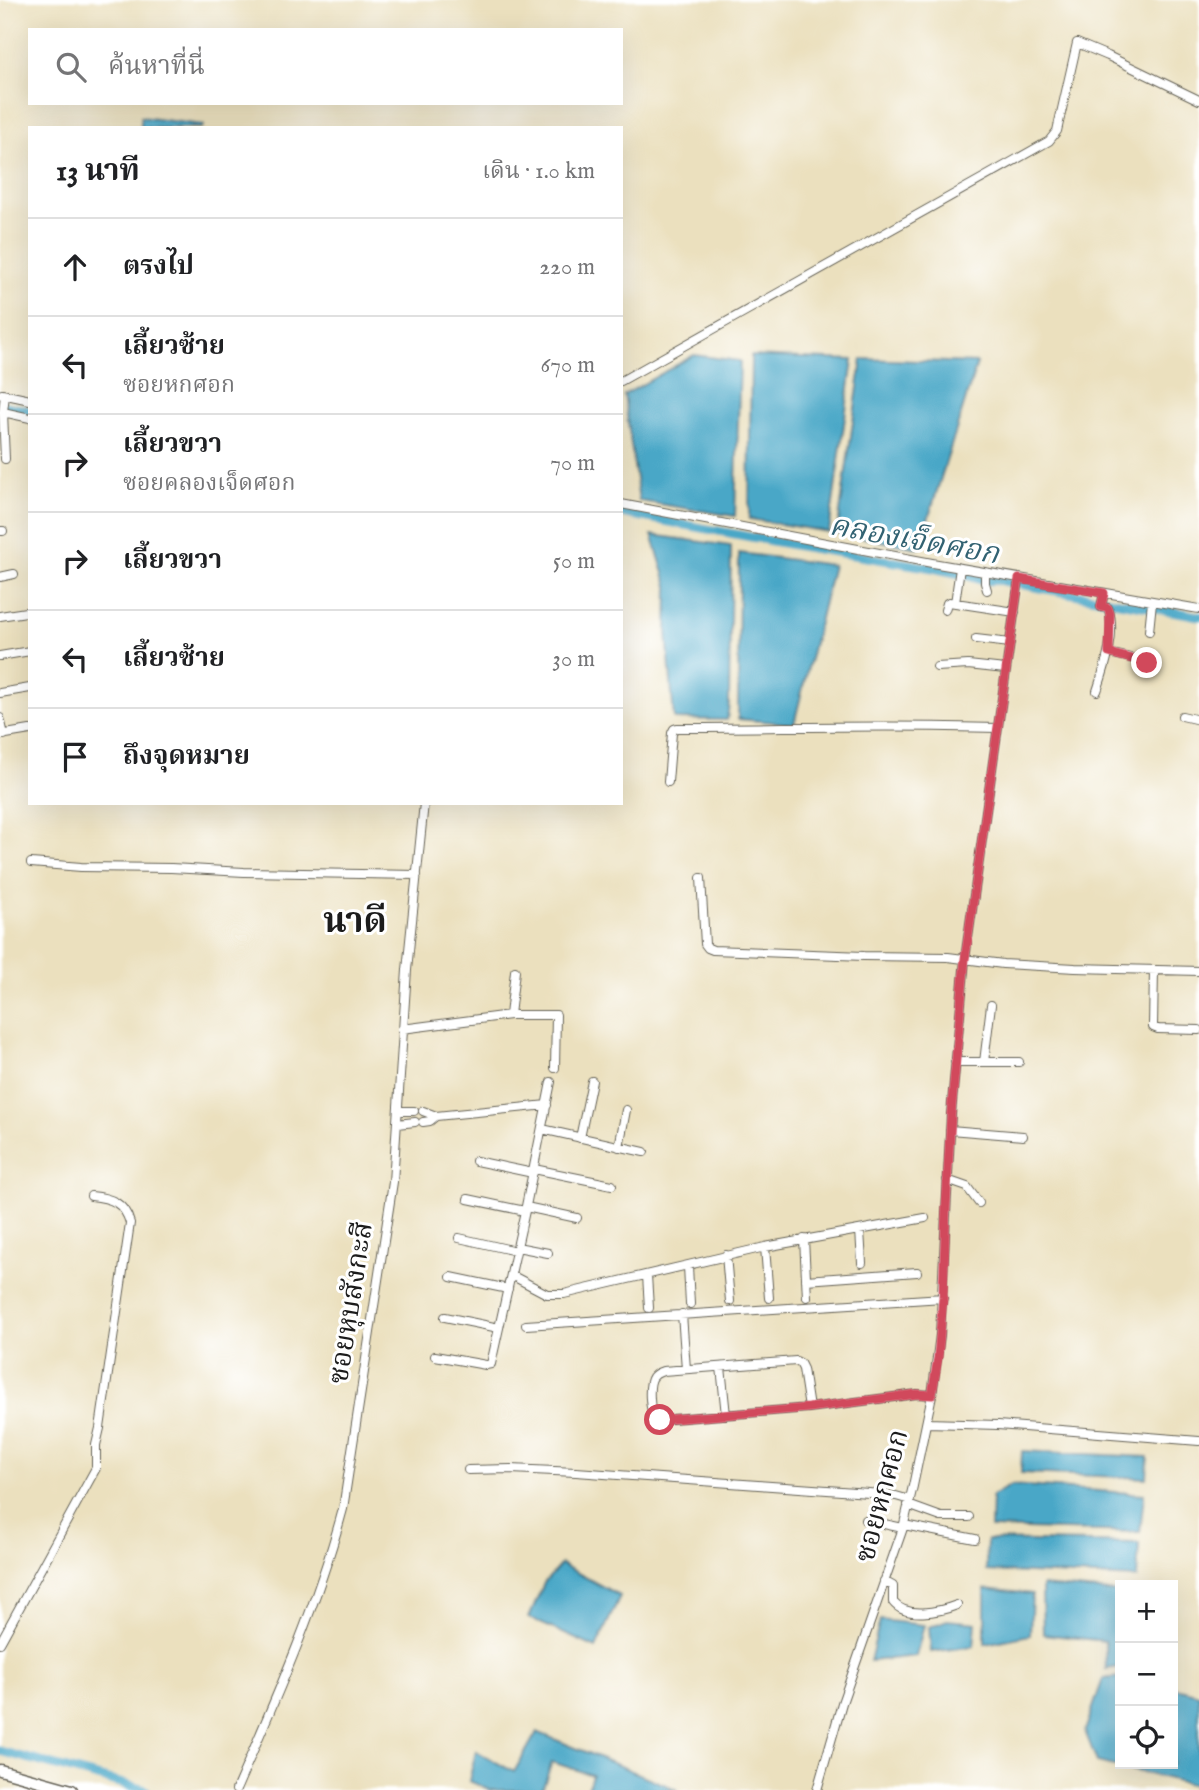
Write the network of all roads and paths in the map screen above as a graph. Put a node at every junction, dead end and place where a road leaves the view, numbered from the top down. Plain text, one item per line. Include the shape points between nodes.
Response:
1 (1199, 100) edge
2 (623, 380) edge
3 (28, 400) edge
4 (2, 406) edge
5 (28, 417) edge
6 (5, 459) dead end
7 (623, 504) edge
8 (959, 573) junction
9 (14, 574) dead end
10 (0, 576) edge
11 (1019, 579) junction
12 (1103, 598) junction
13 (1152, 602) junction
14 (955, 603) junction
15 (1199, 609) edge
16 (945, 610) dead end
17 (1008, 611) junction
18 (26, 612) dead end
19 (0, 616) edge
20 (1149, 631) dead end
21 (976, 639) dead end
22 (1003, 641) junction
23 (28, 651) edge
24 (1109, 653) junction
25 (0, 656) edge
26 (1147, 663) dead end
27 (937, 667) dead end
28 (999, 668) junction
29 (28, 688) edge
30 (1097, 691) dead end
31 (0, 693) edge
32 (1182, 716) dead end
33 (0, 718) edge
34 (1199, 720) edge
35 (997, 728) junction
36 (28, 730) edge
37 (2, 735) edge
38 (668, 782) dead end
39 (424, 805) edge
40 (31, 863) dead end
41 (411, 875) junction
42 (701, 878) dead end
43 (962, 958) junction
44 (1154, 970) junction
45 (515, 971) dead end
46 (1199, 971) edge
47 (991, 1005) dead end
48 (510, 1015) junction
49 (402, 1029) junction
50 (1199, 1030) edge
51 (955, 1062) junction
52 (984, 1062) junction
53 (1019, 1062) dead end
54 (555, 1068) dead end
55 (592, 1081) dead end
56 (551, 1082) dead end
57 (547, 1105) junction
58 (398, 1111) junction
59 (626, 1111) dead end
60 (436, 1116) junction
61 (397, 1124) junction
62 (542, 1129) junction
63 (950, 1130) junction
64 (1023, 1136) dead end
65 (580, 1138) junction
66 (619, 1147) junction
67 (644, 1152) dead end
68 (476, 1161) dead end
69 (534, 1171) junction
70 (947, 1180) junction
71 (612, 1185) dead end
72 (90, 1196) dead end
73 (468, 1199) dead end
74 (979, 1203) dead end
75 (526, 1209) junction
76 (578, 1218) dead end
77 (925, 1219) dead end
78 (860, 1230) junction
79 (459, 1238) dead end
80 (804, 1239) junction
81 (765, 1247) junction
82 (517, 1249) junction
83 (548, 1253) dead end
84 (726, 1255) junction
85 (862, 1263) dead end
86 (688, 1266) junction
87 (917, 1272) dead end
88 (511, 1275) junction
89 (647, 1275) junction
90 (451, 1277) dead end
91 (806, 1280) junction
92 (508, 1289) junction
93 (807, 1297) dead end
94 (769, 1298) dead end
95 (936, 1299) junction
96 (730, 1301) dead end
97 (690, 1304) dead end
98 (649, 1308) dead end
99 (682, 1314) junction
100 (445, 1317) dead end
101 (526, 1325) dead end
102 (499, 1328) junction
103 (435, 1356) dead end
104 (721, 1367) junction
105 (686, 1369) junction
106 (925, 1394) junction
107 (809, 1408) junction
108 (726, 1415) junction
109 (927, 1423) junction
110 (1199, 1441) edge
111 (468, 1471) dead end
112 (904, 1500) junction
113 (969, 1517) dead end
114 (865, 1520) dead end
115 (901, 1527) junction
116 (975, 1539) dead end
117 (884, 1581) junction
118 (957, 1605) dead end
119 (0, 1643) edge
120 (0, 1770) edge
121 (72, 1790) edge
122 (236, 1790) edge
123 (817, 1790) edge

1 - 2 street via 1077,43 1057,131 1049,142
3 - 4 street
4 - 5 street
4 - 6 street
7 - 8 street
8 - 11 street via 986,581
8 - 14 street
9 - 10 street
11 - 12 street
11 - 17 street, ซอยหกศอก
12 - 13 street
12 - 24 street via 1101,607 1108,608 1110,614
13 - 15 street
13 - 20 street
14 - 16 street via 947,603
14 - 17 street
17 - 22 street, ซอยหกศอก
18 - 19 street
21 - 22 street
22 - 28 street, ซอยหกศอก
23 - 25 street
24 - 26 street
24 - 30 street
27 - 28 street
28 - 35 street, ซอยหกศอก
29 - 31 street
32 - 34 street
33 - 37 street
35 - 38 street via 674,729
35 - 43 street, ซอยหกศอก
36 - 37 street
39 - 41 street, ซอยหุบสังกะสี
40 - 41 street
41 - 49 street, ซอยหุบสังกะสี
42 - 43 street via 708,948
43 - 44 street
43 - 51 street, ซอยหกศอก
44 - 46 street
44 - 50 street via 1153,1027
45 - 48 street
47 - 52 street
48 - 49 street
48 - 54 street via 556,1015
49 - 58 street, ซอยหุบสังกะสี
51 - 52 street
51 - 63 street, ซอยหกศอก
52 - 53 street
55 - 65 street
56 - 57 street
57 - 60 street
57 - 62 street
58 - 60 street
58 - 61 street, ซอยหุบสังกะสี
59 - 66 street
60 - 61 street via 430,1121
61 - 122 street, ซอยหุบสังกะสี via 388,1219 343,1509 308,1620
62 - 65 street
62 - 69 street
63 - 64 street
63 - 70 street, ซอยหกศอก
65 - 66 street
66 - 67 street
68 - 69 street
69 - 71 street
69 - 75 street
70 - 74 street via 967,1187
70 - 95 street, ซอยหกศอก
72 - 119 street via 114,1201 127,1211 130,1223 96,1468
73 - 75 street
75 - 76 street
75 - 82 street
77 - 78 street
78 - 80 street
78 - 85 street
79 - 82 street
80 - 81 street
80 - 91 street
81 - 84 street
81 - 94 street
82 - 83 street
82 - 88 street
84 - 86 street
84 - 96 street
86 - 89 street
86 - 97 street
87 - 91 street
88 - 89 street via 554,1295
88 - 92 street
89 - 98 street
90 - 92 street
91 - 93 street
92 - 102 street
95 - 99 street
95 - 106 street, ซอยหกศอก via 938,1358
99 - 101 street
99 - 105 street
100 - 102 street
102 - 103 street via 489,1366
104 - 105 street
104 - 107 street via 796,1361 803,1368
104 - 108 street
105 - 108 street via 663,1371 653,1378 653,1415 660,1420
106 - 107 street
106 - 109 street, ซอยหกศอก
107 - 108 street
109 - 110 street via 998,1424
109 - 112 street, ซอยหกศอก
111 - 112 street via 576,1472
112 - 113 street via 941,1517
112 - 115 street, ซอยหกศอก
114 - 115 street
115 - 116 street
115 - 117 street, ซอยหกศอก
117 - 118 street via 894,1588 893,1602 898,1608 928,1613
117 - 123 street, ซอยหกศอก
120 - 121 street

